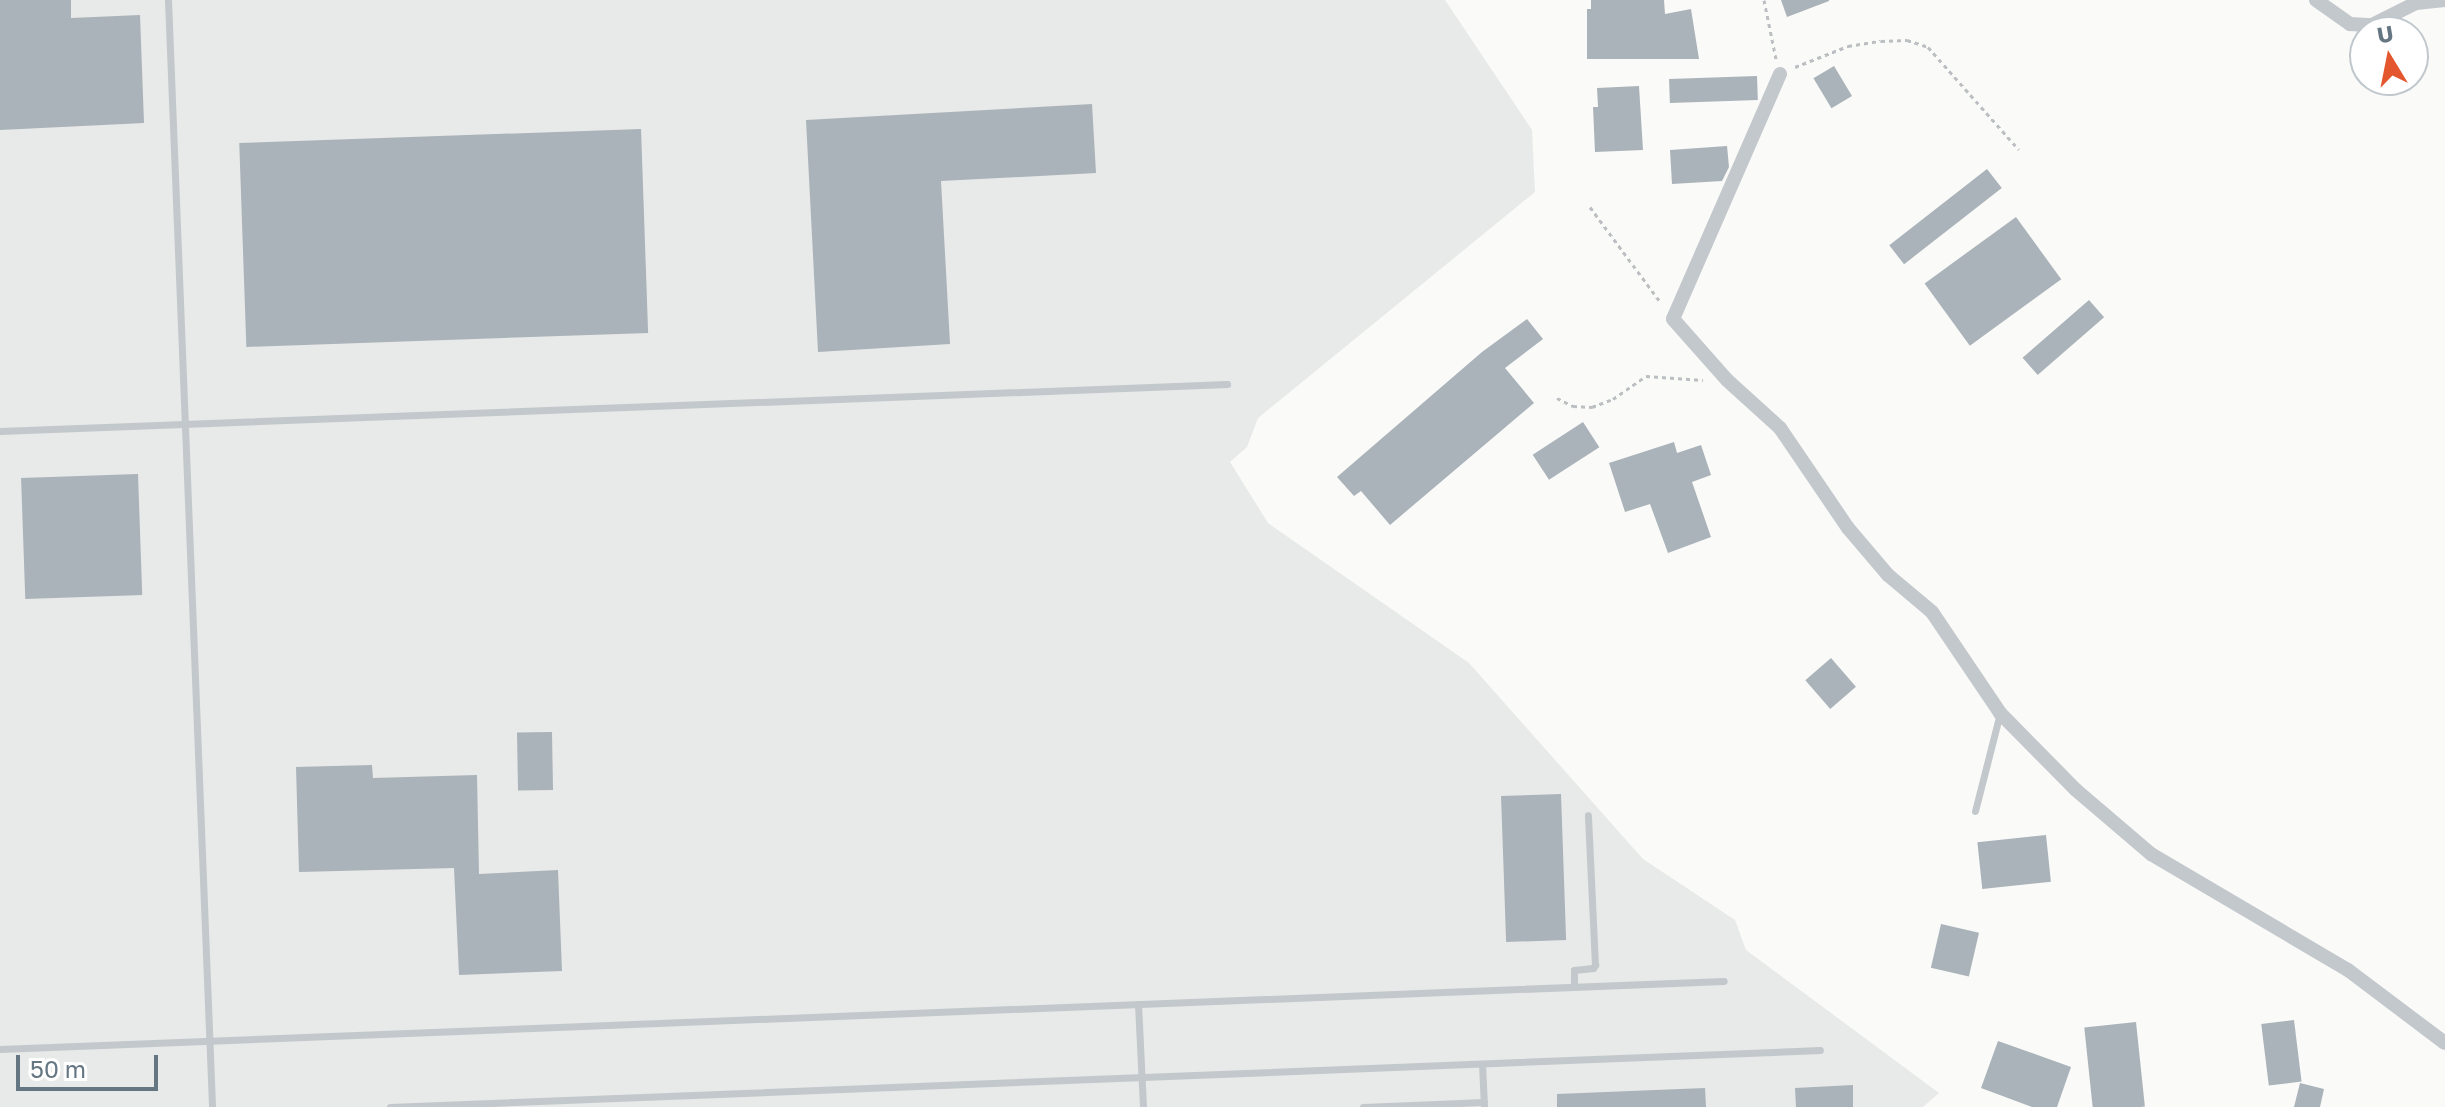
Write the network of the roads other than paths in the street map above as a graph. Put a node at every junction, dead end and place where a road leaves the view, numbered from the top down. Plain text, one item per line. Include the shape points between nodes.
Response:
1 (168, 0) edge
2 (2316, 0) edge
3 (2445, 0) edge
4 (2416, 2) edge
5 (1780, 74) road end
6 (1227, 384) dead end
7 (185, 424) junction
8 (0, 431) edge
9 (2000, 713) junction
10 (1975, 811) dead end
11 (1588, 815) dead end
12 (1724, 981) dead end
13 (1574, 987) junction
14 (1138, 1004) junction
15 (209, 1041) junction
16 (2445, 1043) edge
17 (0, 1049) edge
18 (1820, 1050) dead end
19 (1482, 1064) junction
20 (1142, 1077) junction
21 (1484, 1105) edge
22 (212, 1107) edge
23 (390, 1107) edge
24 (1143, 1107) edge
25 (1363, 1107) edge

1 - 7 lane
2 - 4 street via 2350,24 2361,25 2372,25
3 - 4 street
5 - 9 street via 1673,319 1727,380 1780,428 1848,528 1888,575 1932,612
6 - 7 lane
7 - 8 lane
7 - 15 lane
9 - 10 lane
9 - 16 street via 2076,790 2151,854 2348,970
11 - 13 lane via 1595,965 1574,970
12 - 13 lane
13 - 14 lane
14 - 15 lane
14 - 20 lane
15 - 17 lane
15 - 22 lane
18 - 19 lane
19 - 20 lane
19 - 21 lane
20 - 23 lane
20 - 24 lane
21 - 25 lane

